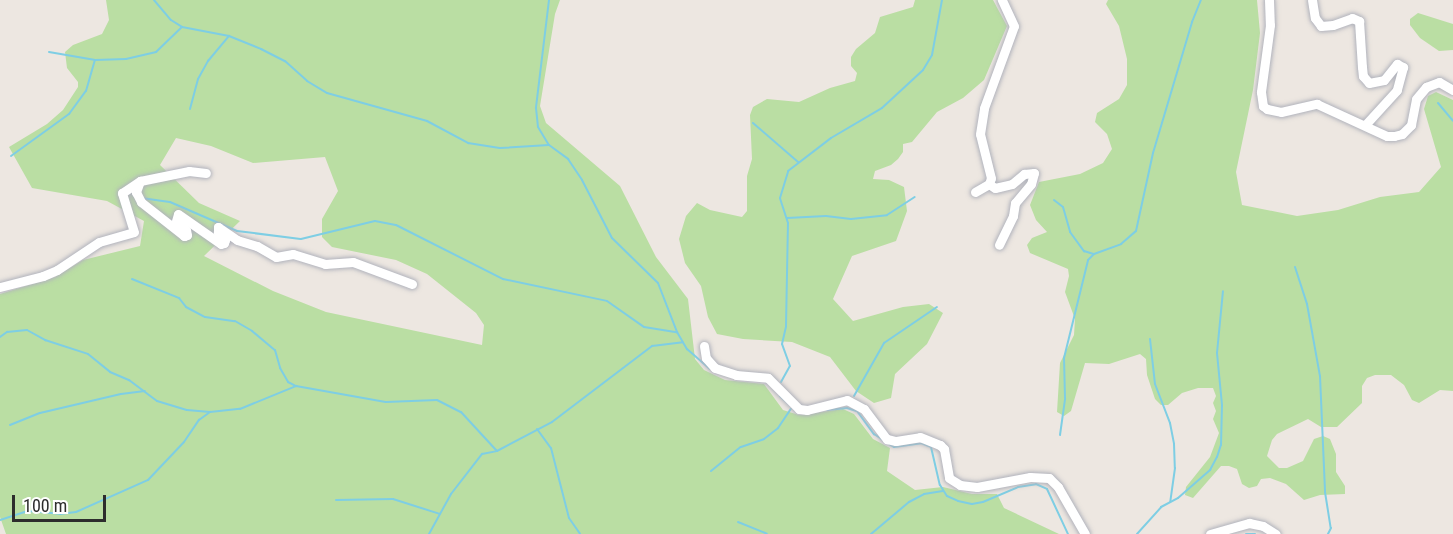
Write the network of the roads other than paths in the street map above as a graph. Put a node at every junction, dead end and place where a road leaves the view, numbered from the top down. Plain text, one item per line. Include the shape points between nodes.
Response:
1 (1002, 0) edge
2 (1269, 0) edge
3 (1312, 0) edge
4 (1453, 90) edge
5 (1366, 124) junction
6 (206, 172) dead end
7 (140, 181) junction
8 (989, 184) junction
9 (975, 192) dead end
10 (999, 245) dead end
11 (412, 284) dead end
12 (0, 287) edge
13 (704, 346) dead end
14 (1085, 534) edge
15 (1209, 534) edge
16 (1276, 534) edge

1 - 8 street via 1014,26 984,108 980,134 989,167
2 - 5 street via 1263,106 1281,112 1317,104
3 - 5 street via 1315,18 1321,26 1352,18 1359,21 1363,76 1369,83 1384,80 1397,64 1403,67 1398,90
4 - 5 street via 1439,82 1426,87 1416,99 1411,125 1402,134 1387,136
6 - 7 street via 189,171
7 - 11 street via 136,192 141,202 184,236 186,230 176,221 178,214 221,244 225,240 218,227 276,257 292,254 325,264 353,262
7 - 12 street via 122,193 134,232 99,242 43,276
8 - 9 street
8 - 10 street via 994,188 1012,184 1024,174 1034,173 1031,184 1016,203
13 - 14 street via 706,358 716,368 736,375 768,378 799,409 847,400 864,409 886,439 920,437 940,444 949,477 960,485 977,487 1030,477 1049,478
15 - 16 street via 1252,523

